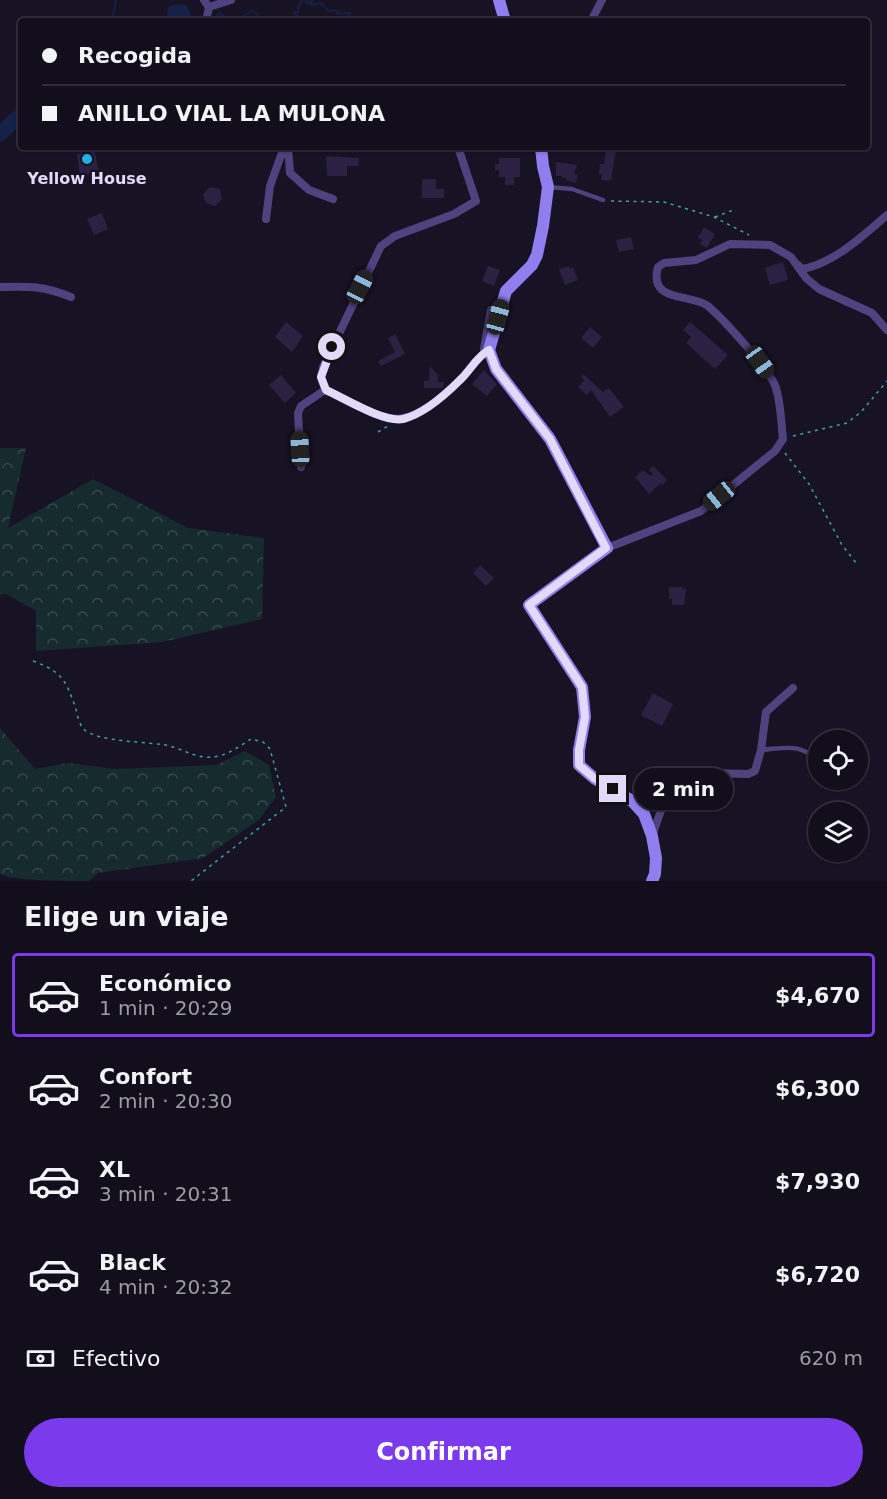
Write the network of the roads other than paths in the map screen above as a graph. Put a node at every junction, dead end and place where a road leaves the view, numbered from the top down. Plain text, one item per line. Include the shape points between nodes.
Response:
1 (231, 0) edge
2 (499, 0) edge
3 (602, 0) edge
4 (207, 4) edge
5 (504, 18) edge
6 (593, 18) edge
7 (285, 150) edge
8 (286, 150) edge
9 (460, 150) edge
10 (541, 150) edge
11 (549, 187) junction
12 (333, 199) dead end
13 (603, 200) road end
14 (887, 215) edge
15 (266, 219) dead end
16 (795, 262) junction
17 (0, 287) edge
18 (71, 297) dead end
19 (491, 310) dead end
20 (887, 330) edge
21 (486, 351) junction
22 (326, 390) junction
23 (301, 467) dead end
24 (606, 548) junction
25 (793, 688) dead end
26 (761, 750) junction
27 (808, 752) edge
28 (652, 836) junction
29 (652, 881) edge

1 - 4 street
2 - 5 street
3 - 6 street
7 - 15 street via 270,186
8 - 12 street via 290,173 309,190
9 - 22 street via 476,201 454,214 395,236 381,246 323,367 321,377
10 - 11 street
11 - 13 lane via 572,189
11 - 21 street via 537,255 506,291
14 - 16 street via 859,240 822,262 802,269
16 - 20 street via 819,289 872,313
16 - 24 street via 770,245 735,244 696,260 664,262 658,267 660,287 671,296 707,305 760,362 776,386 781,442 700,511
17 - 18 street via 50,288
19 - 21 street
21 - 22 street via 440,397 402,419 386,418
21 - 24 street via 550,439
22 - 23 street via 298,412
24 - 28 street via 529,605 582,687 585,717 579,765 632,801 645,814
25 - 26 street via 766,712
26 - 27 lane via 798,748
26 - 28 street via 755,771 748,774 678,772
28 - 29 street via 656,858

